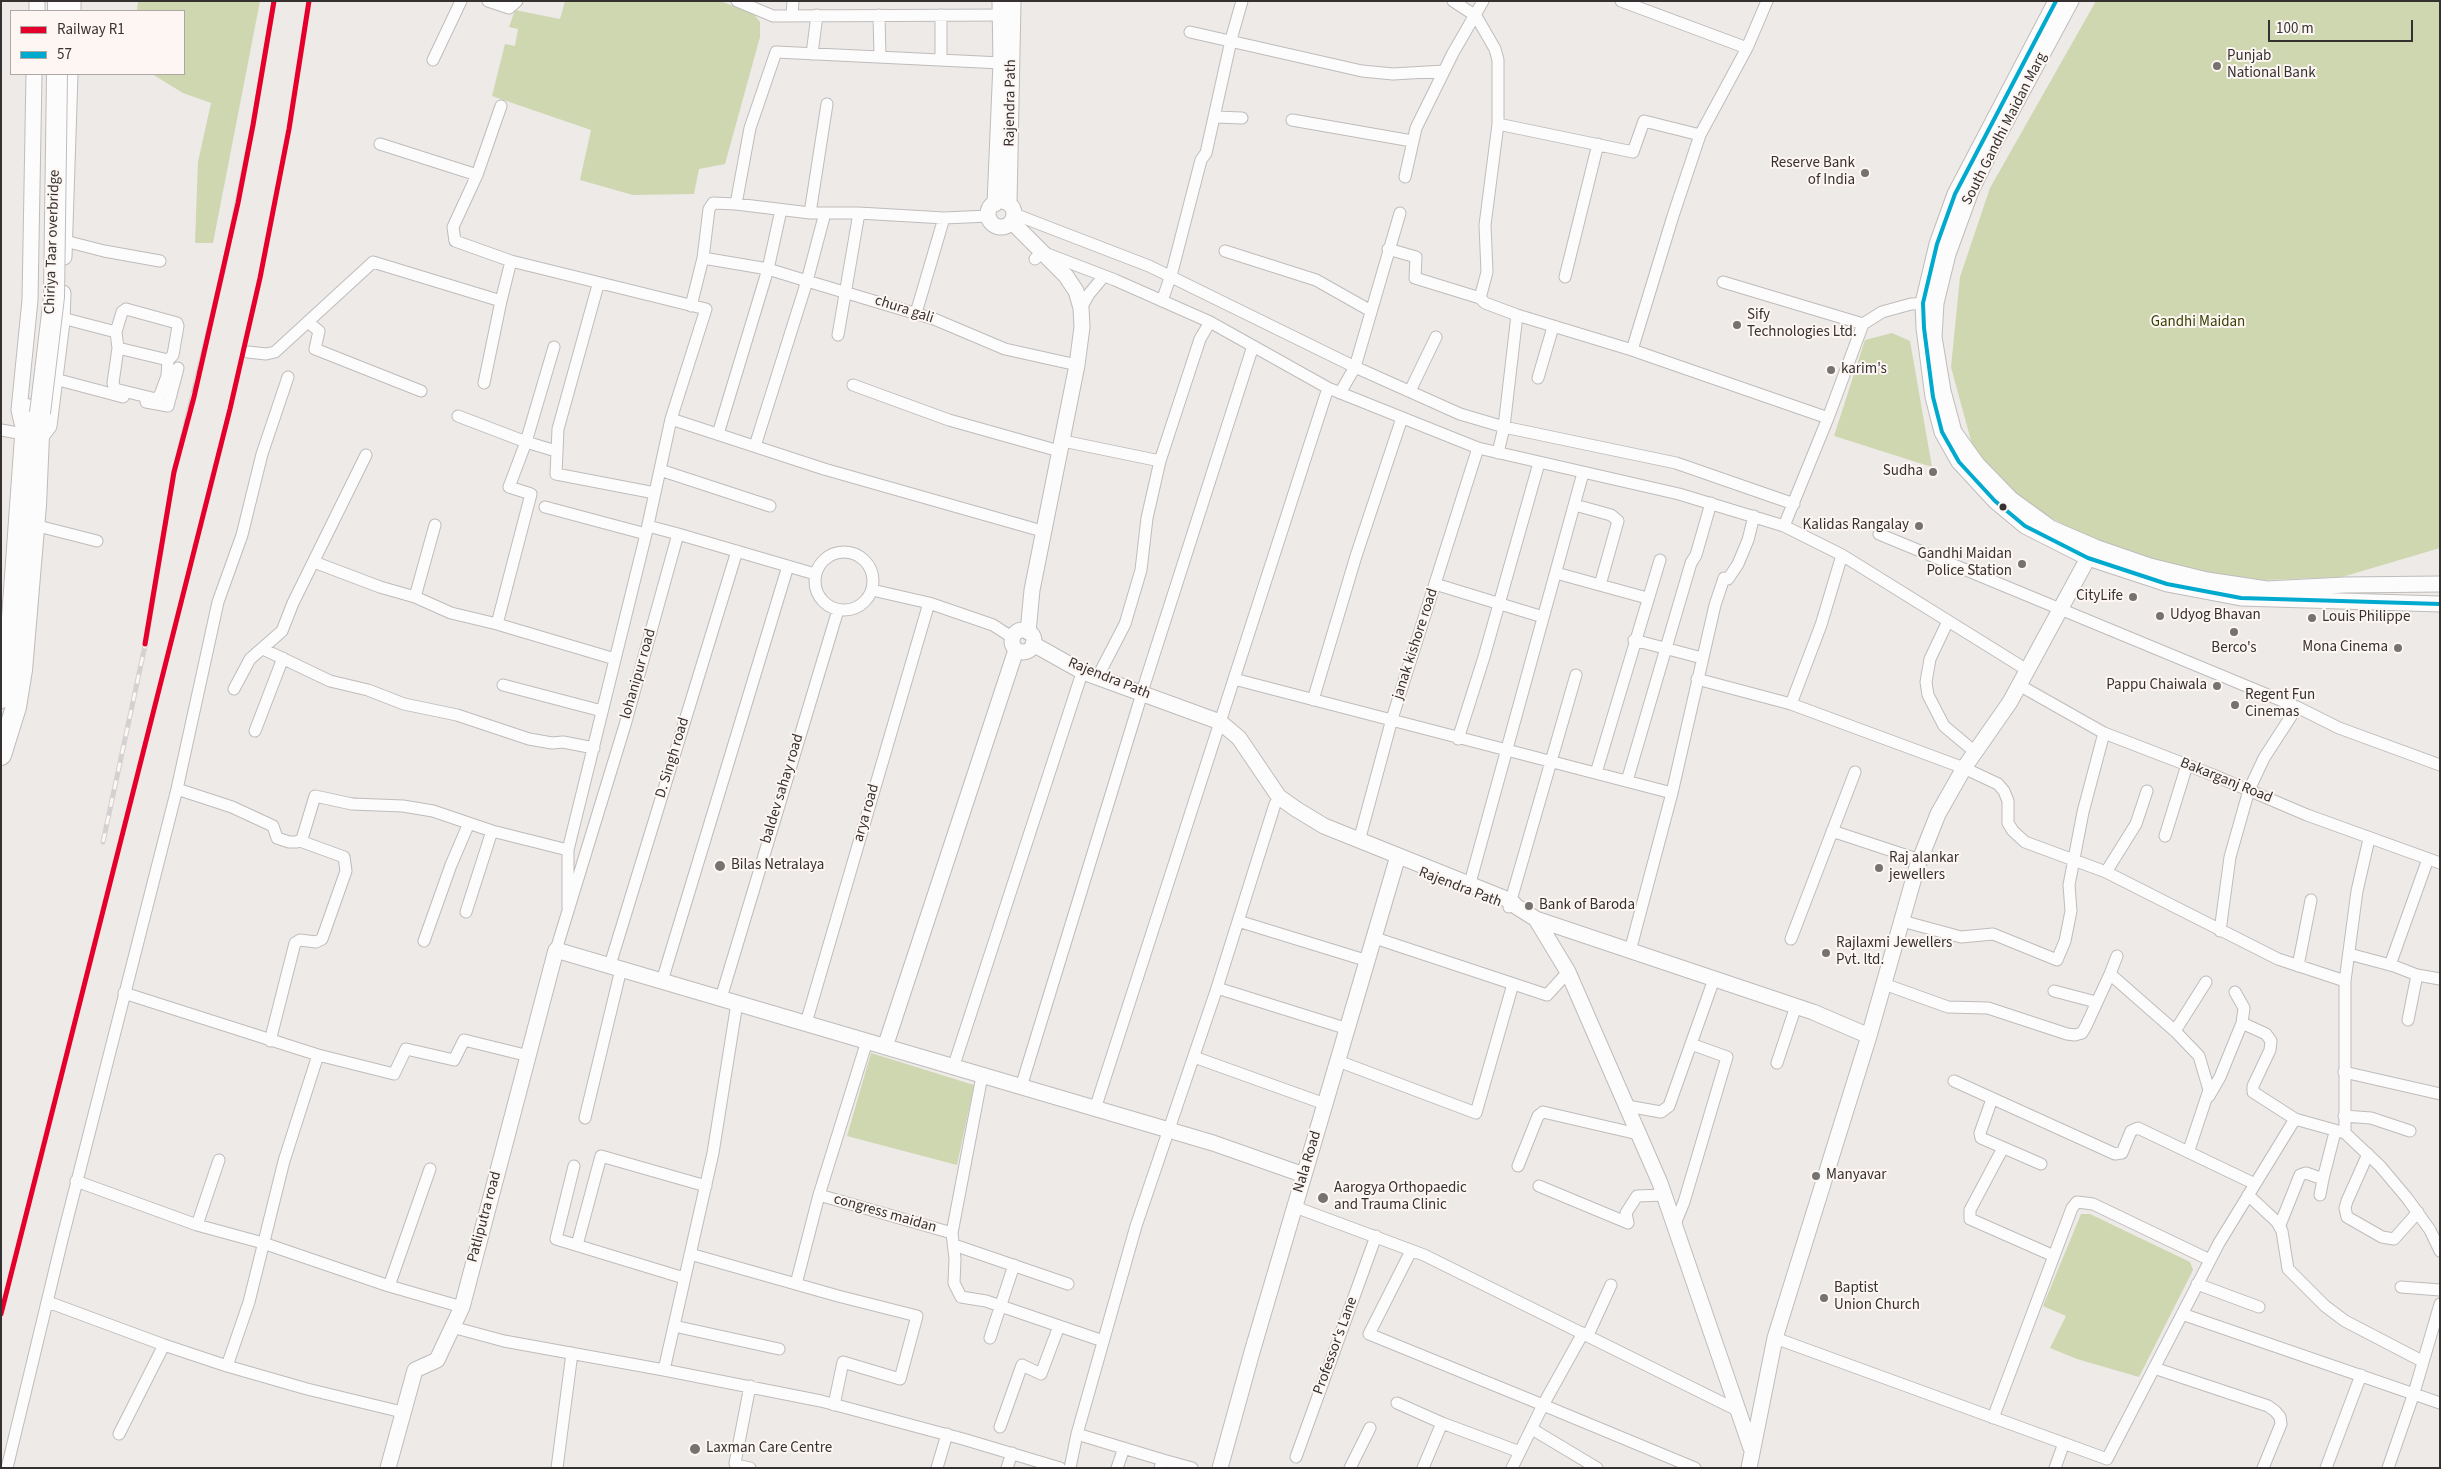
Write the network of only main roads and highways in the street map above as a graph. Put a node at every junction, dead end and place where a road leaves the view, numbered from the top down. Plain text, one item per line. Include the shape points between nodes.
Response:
1 (2056, 1) edge
2 (2071, 1) edge
3 (1007, 8) edge
4 (34, 75) edge
5 (45, 75) edge
6 (57, 75) edge
7 (70, 75) edge
8 (33, 110) junction
9 (69, 113) junction
10 (1003, 214) junction
11 (1038, 256) junction
12 (1930, 303) junction
13 (33, 411) junction
14 (32, 437) junction
15 (1057, 445) junction
16 (2091, 552) junction
17 (2440, 584) edge
18 (2440, 604) edge
19 (1023, 641) junction
20 (1141, 696) junction
21 (1, 698) edge
22 (1218, 726) junction
23 (1, 755) edge
24 (1322, 829) junction
25 (1397, 860) junction
26 (1512, 905) junction
27 (1536, 919) junction
28 (1869, 1036) junction
29 (885, 1047) junction
30 (1304, 1175) junction
31 (1752, 1448) junction
32 (388, 1468) edge
33 (1220, 1468) edge
34 (1749, 1468) edge

1 - 12 main road via 1955,194 1937,244
2 - 12 main road, South Gandhi Maidan Marg via 1972,191
3 - 10 main road, Rajendra Path
3 - 10 main road, Rajendra Path via 1001,63
4 - 8 main road
5 - 13 highway, Chiriya Taar overbridge via 42,295
6 - 13 highway, Chiriya Taar overbridge, bridge via 54,297
7 - 9 main road
8 - 9 main road
8 - 14 main road via 30,300 19,410
9 - 14 main road via 62,318 55,380 49,426
10 - 11 main road
11 - 15 main road via 1068,295 1072,310 1073,327
11 - 15 main road via 1066,276 1076,291 1081,308 1081,337
12 - 16 main road, South Gandhi Maidan Marg via 1937,364 1954,432 1977,464 2011,499
13 - 14 highway, Chiriya Taar overbridge
14 - 21 highway via 10,646
14 - 23 highway via 34,526 22,670 16,707
15 - 19 main road
15 - 19 main road via 1023,589
16 - 17 main road via 2207,580 2267,589
16 - 18 main road via 2167,584 2241,598
16 - 28 main road via 2010,702 1964,768 1938,814 1920,860
19 - 20 main road, Rajendra Path
19 - 20 main road, Rajendra Path via 1080,679
19 - 29 main road
20 - 22 main road, Rajendra Path
22 - 24 main road, Rajendra Path via 1239,738 1279,797
22 - 24 main road, Rajendra Path via 1275,804
24 - 25 main road, Rajendra Path
24 - 25 main road, Rajendra Path via 1359,841
25 - 26 main road, Rajendra Path
25 - 26 main road, Rajendra Path via 1470,882
25 - 30 main road, Nala Road
26 - 27 main road
27 - 28 main road via 1796,1006
27 - 31 main road via 1568,972 1665,1195
28 - 31 main road via 1775,1338
29 - 30 main road via 1170,1130
29 - 32 main road, Patliputra road via 556,950 462,1307 437,1360 415,1370
30 - 33 main road, Nala Road
31 - 34 main road

